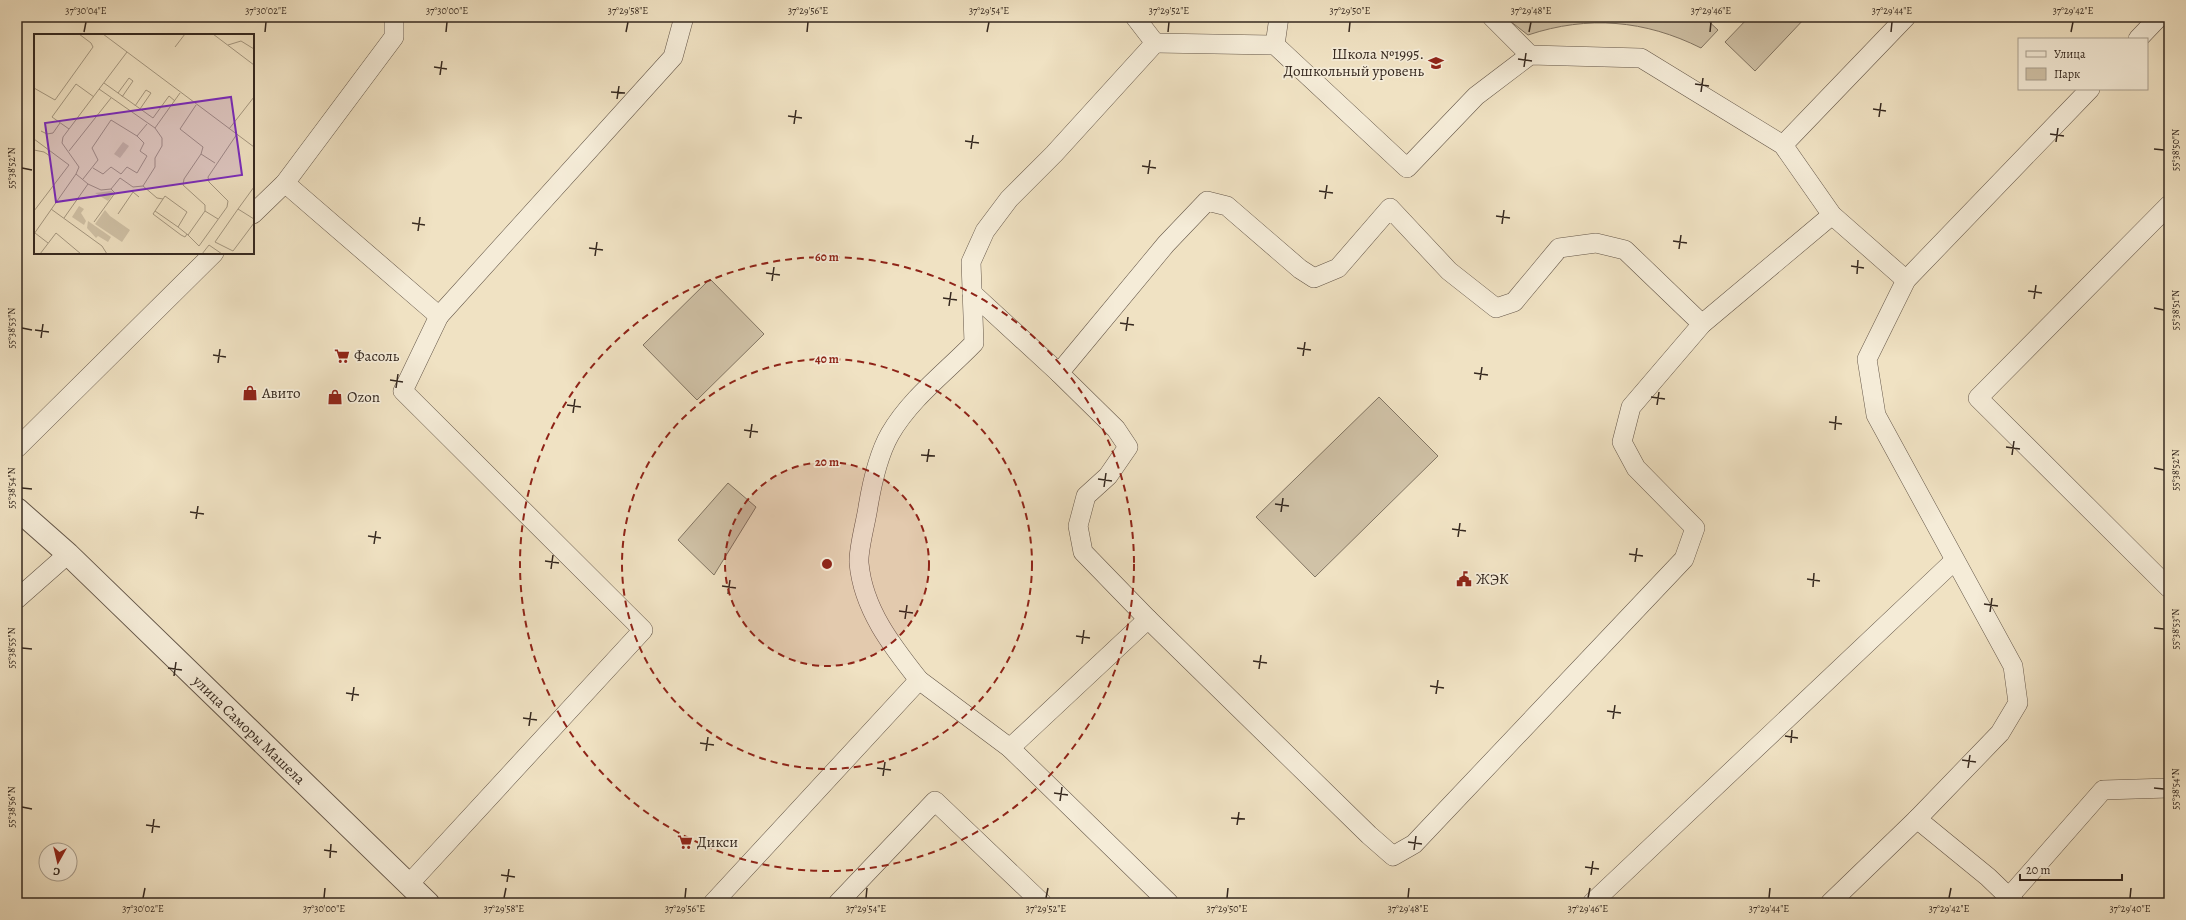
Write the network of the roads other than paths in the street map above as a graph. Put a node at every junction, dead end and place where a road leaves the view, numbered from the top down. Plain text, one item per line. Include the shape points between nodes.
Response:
1 (394, 17) edge
2 (684, 17) edge
3 (1135, 17) edge
4 (1280, 17) edge
5 (1492, 17) edge
6 (1906, 17) edge
7 (2159, 17) edge
8 (2139, 38) edge
9 (1155, 43) junction
10 (1275, 45) junction
11 (1530, 55) junction
12 (2089, 90) edge
13 (1783, 145) junction
14 (284, 183) junction
15 (2169, 205) edge
16 (254, 213) edge
17 (1832, 215) junction
18 (213, 254) edge
19 (1906, 280) junction
20 (972, 293) junction
21 (439, 316) junction
22 (1702, 324) junction
23 (1058, 374) junction
24 (17, 448) edge
25 (17, 509) edge
26 (68, 554) junction
27 (1954, 561) junction
28 (2169, 588) edge
29 (17, 599) edge
30 (1148, 620) junction
31 (919, 680) junction
32 (1010, 748) junction
33 (2169, 788) edge
34 (1917, 819) junction
35 (409, 884) junction
36 (2012, 900) edge
37 (428, 903) edge
38 (713, 903) edge
39 (838, 903) edge
40 (1042, 903) edge
41 (1169, 903) edge
42 (1592, 903) edge
43 (1830, 903) edge

1 - 14 lane via 394,37
2 - 21 lane via 673,57
3 - 9 lane
4 - 10 lane
5 - 11 lane
6 - 13 lane
7 - 8 lane
9 - 10 lane
9 - 20 lane via 1054,154 1009,199 984,231 971,262
10 - 11 lane via 1407,168 1476,96
11 - 13 lane via 1641,58
12 - 19 lane
13 - 17 lane
14 - 16 lane
14 - 21 lane
15 - 28 lane via 1978,398
17 - 19 lane
17 - 22 lane
18 - 24 lane
19 - 27 lane via 1867,359 1876,415
20 - 23 lane
20 - 31 lane via 974,343 919,395 890,435 876,472 859,563 869,604 893,647
21 - 35 lane via 403,391 643,630
22 - 23 lane via 1625,250 1596,243 1559,248 1514,302 1496,308 1449,271 1390,208 1338,268 1314,278 1227,206 1207,201 1166,244
22 - 30 lane via 1631,407 1622,442 1636,468 1695,528 1684,559 1414,844 1393,856
23 - 30 lane via 1116,429 1128,447 1108,476 1086,496 1078,526 1083,552
25 - 26 street, улица Саморы Машела
26 - 29 lane
26 - 35 street, улица Саморы Машела
27 - 34 lane via 2013,666 2018,703 2000,733
27 - 42 lane
30 - 32 lane
31 - 32 lane
31 - 38 lane
32 - 41 lane
33 - 36 lane via 2103,790
34 - 36 lane
34 - 43 lane
35 - 37 street, улица Саморы Машела
39 - 40 lane via 935,801

